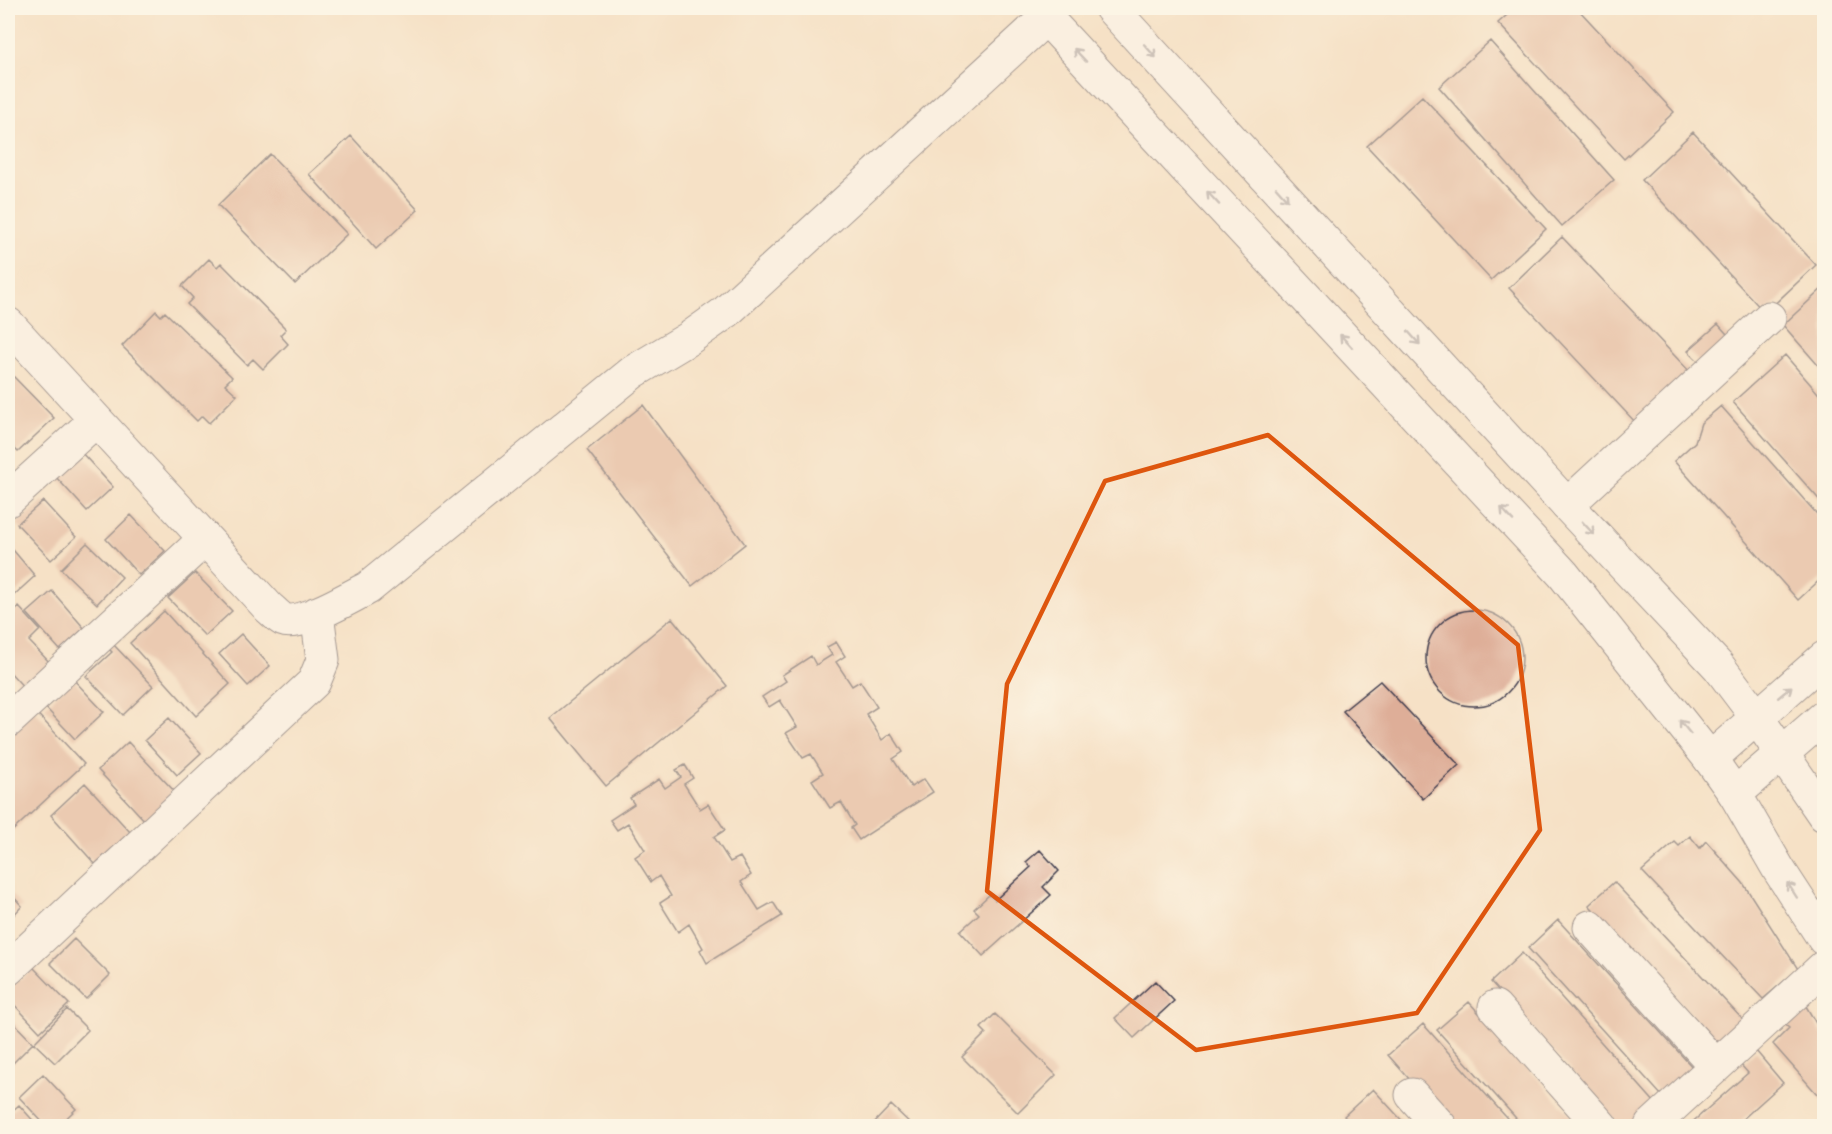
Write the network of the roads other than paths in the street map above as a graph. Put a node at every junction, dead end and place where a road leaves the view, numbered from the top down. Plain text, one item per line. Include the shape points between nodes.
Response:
1 (1111, 8) edge
2 (1044, 13) edge
3 (1769, 318) dead end
4 (8, 324) edge
5 (96, 420) junction
6 (8, 500) edge
7 (1567, 505) junction
8 (205, 539) junction
9 (326, 609) junction
10 (1824, 658) edge
11 (1756, 716) junction
12 (1824, 717) edge
13 (8, 721) edge
14 (1783, 754) junction
15 (1710, 759) junction
16 (1735, 795) junction
17 (1824, 815) edge
18 (1590, 927) dead end
19 (1824, 939) edge
20 (1824, 967) edge
21 (8, 969) edge
22 (1495, 1007) dead end
23 (1716, 1066) junction
24 (1412, 1095) dead end
25 (1440, 1126) edge
26 (1601, 1126) edge
27 (1650, 1126) edge

1 -> 7 street
2 - 9 street via 726,312 633,372 368,588
15 -> 2 street via 1563,574
3 - 7 street
4 - 5 street
5 - 6 street
5 - 8 street
7 -> 11 street via 1719,667
8 - 9 street via 284,620 297,621
8 - 13 street
9 - 21 street via 323,660 314,682
11 -> 10 street
11 - 14 street
11 - 15 street
12 - 14 street
14 - 16 street
14 - 17 street
15 - 16 street
19 -> 16 street
18 - 23 street
20 - 23 street
22 - 26 street
23 - 27 street
24 - 25 street

